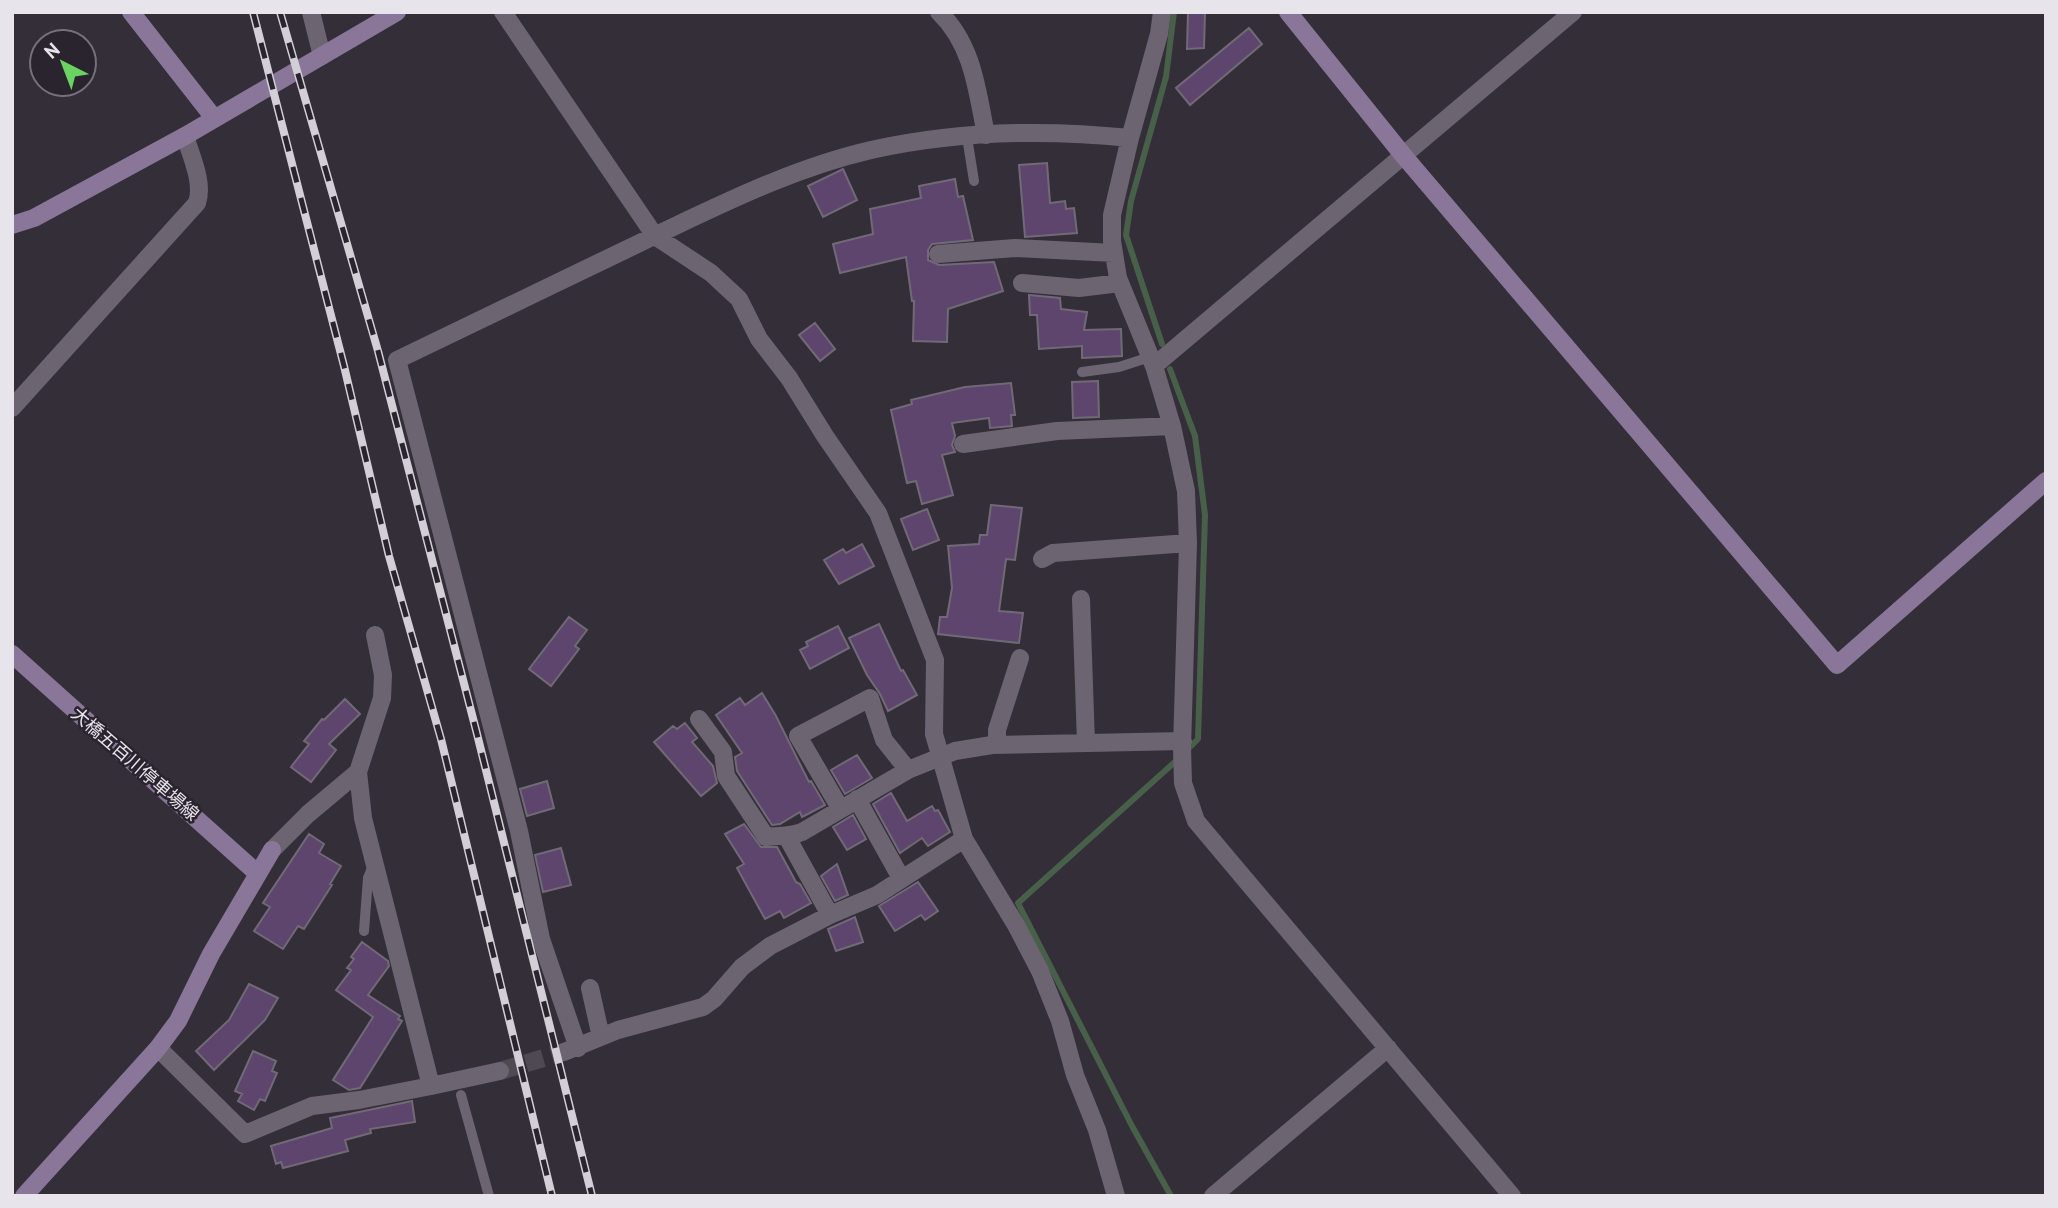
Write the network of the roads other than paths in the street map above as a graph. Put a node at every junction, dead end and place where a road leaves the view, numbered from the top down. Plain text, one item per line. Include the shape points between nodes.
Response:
1 (131, 12) edge
2 (311, 12) edge
3 (397, 12) edge
4 (503, 12) edge
5 (939, 12) edge
6 (1162, 12) edge
7 (1288, 12) edge
8 (1573, 12) edge
9 (322, 56) junction
10 (214, 118) junction
11 (986, 135) junction
12 (185, 136) junction
13 (967, 136) junction
14 (1130, 138) junction
15 (1403, 155) junction
16 (974, 181) dead end
17 (12, 225) edge
18 (655, 236) junction
19 (1114, 253) junction
20 (938, 254) dead end
21 (1022, 283) dead end
22 (1120, 283) junction
23 (1152, 361) junction
24 (1082, 372) dead end
25 (12, 408) edge
26 (1172, 426) junction
27 (963, 444) dead end
28 (2046, 481) edge
29 (1188, 544) junction
30 (1042, 559) dead end
31 (1081, 599) dead end
32 (375, 635) dead end
33 (12, 654) edge
34 (1020, 658) dead end
35 (699, 719) dead end
36 (1086, 743) junction
37 (1182, 744) junction
38 (997, 745) junction
39 (941, 755) junction
40 (908, 770) junction
41 (358, 772) junction
42 (857, 799) junction
43 (840, 808) junction
44 (788, 837) junction
45 (964, 839) junction
46 (374, 862) junction
47 (257, 873) junction
48 (901, 878) junction
49 (830, 915) junction
50 (364, 931) dead end
51 (590, 988) dead end
52 (601, 1037) junction
53 (158, 1048) junction
54 (1388, 1048) junction
55 (500, 1071) tunnel mouth
56 (430, 1086) junction
57 (461, 1095) dead end
58 (24, 1196) edge
59 (489, 1196) edge
60 (1116, 1196) edge
61 (1213, 1196) edge
62 (1512, 1196) edge

1 - 10 street
2 - 9 street
3 - 9 street
4 - 18 street
5 - 11 street via 963,41
6 - 14 street
7 - 15 street
8 - 15 street
9 - 10 street
10 - 12 street
11 - 13 street
11 - 14 street via 1027,131
12 - 17 street
12 - 25 street via 199,187 197,203
13 - 16 lane
13 - 18 street via 832,160
14 - 19 street via 1112,215
15 - 23 street
15 - 28 street via 1837,664
18 - 39 street via 711,273 739,299 759,339 878,513 935,660 934,734
18 - 52 street via 397,359 571,1050
19 - 20 street via 1015,248
19 - 22 street
21 - 22 street via 1079,288
22 - 23 street
23 - 24 lane
23 - 26 street
26 - 27 street via 1056,432
26 - 29 street via 1186,491
29 - 30 street via 1053,552
29 - 37 street
31 - 36 street
32 - 41 street via 383,675 382,698
33 - 47 street, 大橋五百川停車場線
34 - 38 street via 997,730
35 - 44 street via 723,752 726,776 766,837
36 - 37 street
36 - 38 street
37 - 54 street via 1183,783 1196,821
38 - 39 street
39 - 40 street
39 - 45 street
40 - 42 street
40 - 43 street via 884,740 870,698 799,736
41 - 46 street via 360,804
41 - 47 street via 308,814 272,850
42 - 43 street
42 - 48 street
43 - 44 street
44 - 49 street
45 - 48 street
45 - 60 street via 1040,971
46 - 50 lane via 368,878
46 - 56 street
47 - 53 street via 178,1021
48 - 49 street via 877,895
49 - 52 street via 757,955 703,1007
51 - 52 street
53 - 56 street via 245,1134 313,1106
53 - 58 street
54 - 61 street
54 - 62 street
55 - 56 street
57 - 59 lane

